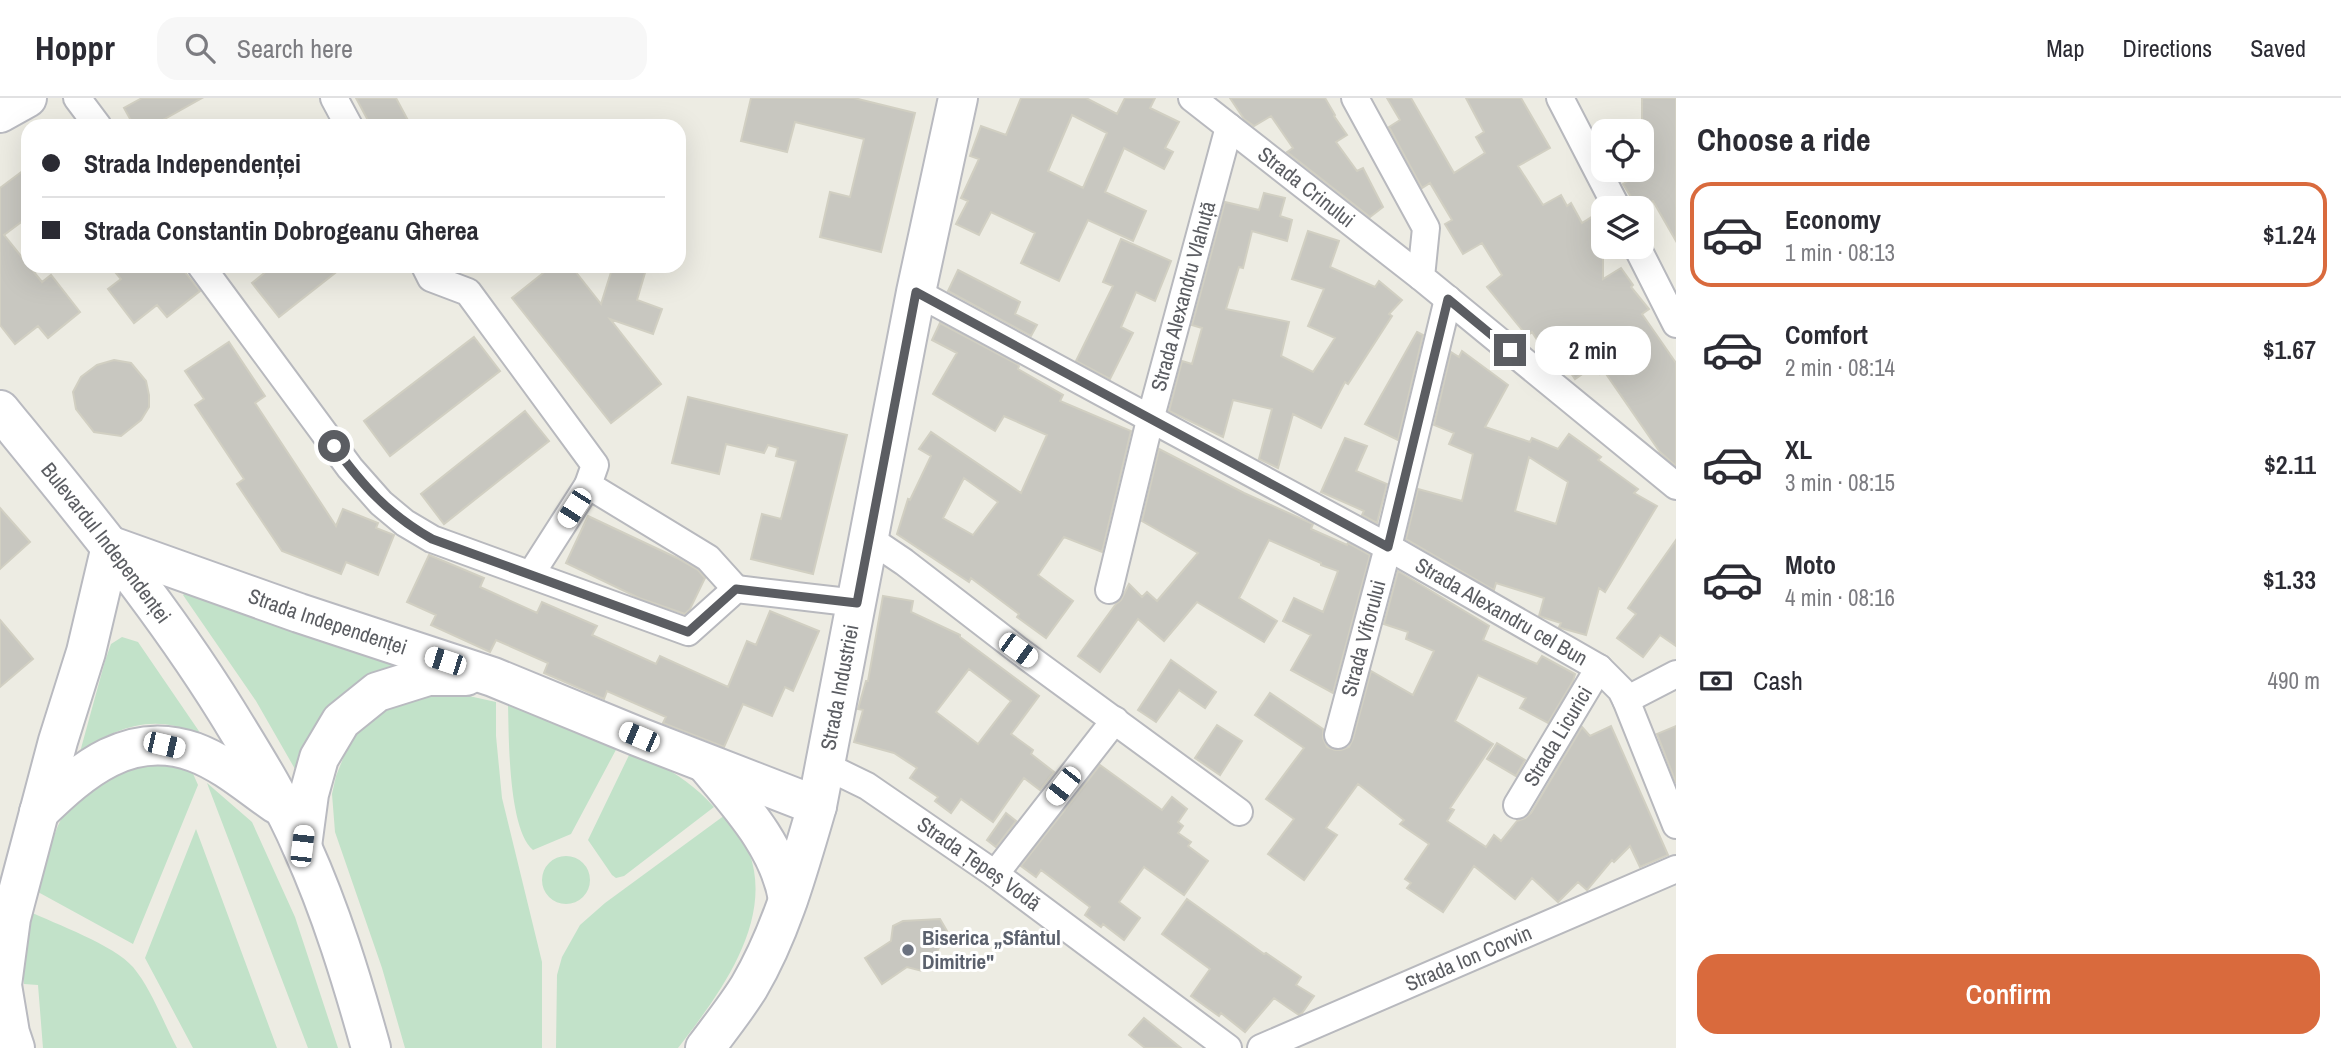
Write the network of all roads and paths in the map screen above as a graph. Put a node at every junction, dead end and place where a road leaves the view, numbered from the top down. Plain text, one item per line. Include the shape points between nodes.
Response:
1 (27, 98) edge
2 (77, 98) edge
3 (334, 98) edge
4 (958, 98) edge
5 (1192, 98) edge
6 (1355, 98) edge
7 (1560, 98) edge
8 (0, 113) edge
9 (93, 119) edge
10 (345, 119) edge
11 (1229, 127) junction
12 (1611, 196) edge
13 (1643, 259) edge
14 (206, 273) edge
15 (428, 273) edge
16 (1421, 277) junction
17 (916, 292) junction
18 (1448, 299) junction
19 (1676, 324) edge
20 (0, 410) edge
21 (1150, 420) junction
22 (588, 485) junction
23 (1676, 486) edge
24 (870, 540) junction
25 (111, 546) junction
26 (1388, 547) junction
27 (531, 574) junction
28 (736, 589) junction
29 (1110, 590) dead end
30 (857, 603) junction
31 (1599, 667) junction
32 (1676, 674) edge
33 (493, 677) junction
34 (1626, 700) junction
35 (1115, 720) junction
36 (1338, 735) dead end
37 (705, 762) junction
38 (826, 766) junction
39 (1517, 805) dead end
40 (817, 806) junction
41 (284, 809) junction
42 (39, 812) junction
43 (1239, 812) dead end
44 (1676, 825) edge
45 (302, 846) junction
46 (1676, 869) edge
47 (995, 874) junction
48 (788, 899) junction
49 (1, 984) edge
50 (15, 1048) edge
51 (371, 1048) edge
52 (705, 1048) edge
53 (1228, 1048) edge
54 (1261, 1048) edge

1 - 8 street
2 - 9 street
3 - 10 street
4 - 17 street, Strada Industriei
5 - 11 street, Strada Crinului
6 - 16 street via 1426,228
7 - 12 street
11 - 16 street, Strada Crinului
11 - 21 street, Strada Alexandru Vlahuță
13 - 19 street
14 - 27 street via 381,503 432,539
15 - 22 street via 468,292 594,465
16 - 18 street, Strada Crinului
17 - 21 street, Strada Alexandru cel Bun
17 - 24 street, Strada Industriei
18 - 23 street, Strada Crinului
18 - 26 street, Strada Viforului
20 - 25 street, Bulevardul Independenței
21 - 26 street, Strada Alexandru cel Bun
21 - 29 street, Strada Alexandru Vlahuță
22 - 27 street
22 - 28 street via 708,558
24 - 30 street, Strada Industriei
24 - 35 street
25 - 33 street, Strada Independenței
25 - 41 street, Bulevardul Independenței via 206,678
25 - 42 street via 86,652
26 - 31 street, Strada Alexandru cel Bun
26 - 36 street, Strada Viforului
27 - 28 street via 688,632
28 - 30 street
30 - 38 street, Strada Industriei
31 - 34 street, Strada Alexandru cel Bun
31 - 39 street, Strada Licurici
32 - 34 street, Strada Licurici
33 - 37 street, Strada Independenței
33 - 45 street via 428,676 377,692 341,721 318,758
34 - 44 street, Strada Alexandru cel Bun
35 - 43 street
35 - 47 street
37 - 40 street, Strada Independenței
37 - 48 street via 767,843
38 - 40 street, Strada Industriei
38 - 47 street, Strada Țepeș Vodă via 867,786
40 - 48 street, Strada Industriei
41 - 42 street via 228,770 194,752 164,745 140,746 96,763
41 - 45 street, Bulevardul Independenței
42 - 49 street via 11,918
45 - 51 street, Bulevardul Independenței
46 - 54 street, Strada Ion Corvin
47 - 53 street, Strada Țepeș Vodă
48 - 52 street, Strada Industriei via 749,986
49 - 50 street

